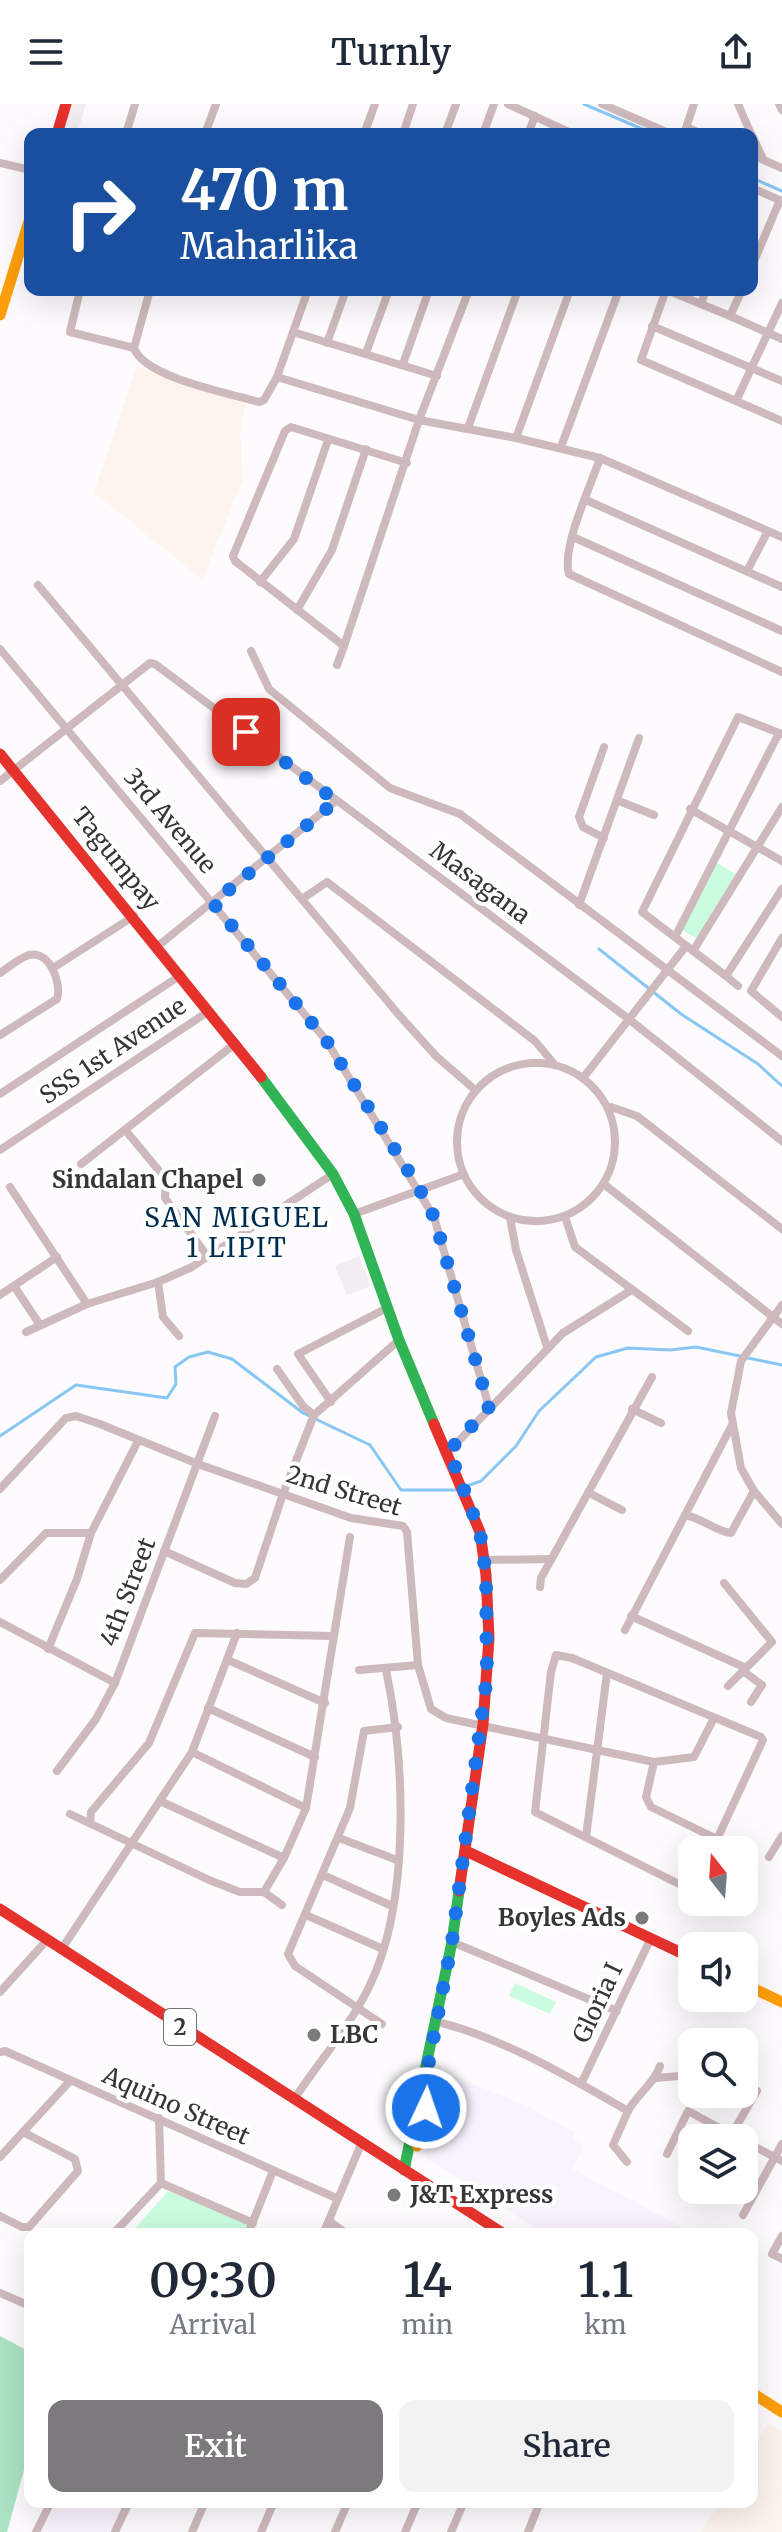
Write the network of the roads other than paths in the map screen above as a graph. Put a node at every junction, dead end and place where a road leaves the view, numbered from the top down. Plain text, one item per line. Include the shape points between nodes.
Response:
1 (66, 104) edge
2 (135, 104) edge
3 (216, 104) edge
4 (375, 104) edge
5 (413, 104) edge
6 (456, 104) edge
7 (494, 104) edge
8 (508, 104) edge
9 (602, 104) edge
10 (694, 104) edge
11 (738, 104) edge
12 (779, 104) edge
13 (782, 110) edge
14 (535, 116) junction
15 (59, 128) edge
16 (128, 128) edge
17 (207, 128) edge
18 (366, 128) edge
19 (405, 128) edge
20 (447, 128) edge
21 (485, 128) edge
22 (530, 128) edge
23 (560, 128) edge
24 (657, 128) edge
25 (687, 128) edge
26 (749, 128) edge
27 (758, 148) edge
28 (758, 158) edge
29 (764, 160) junction
30 (0, 163) edge
31 (782, 168) edge
32 (24, 169) edge
33 (758, 190) edge
34 (781, 200) edge
35 (24, 237) edge
36 (758, 252) edge
37 (79, 296) edge
38 (148, 296) edge
39 (306, 296) edge
40 (344, 296) edge
41 (387, 296) edge
42 (427, 296) edge
43 (467, 296) edge
44 (516, 296) edge
45 (568, 296) edge
46 (617, 296) edge
47 (664, 296) edge
48 (682, 296) edge
49 (704, 296) edge
50 (739, 296) edge
51 (782, 303) edge
52 (701, 304) junction
53 (0, 315) edge
54 (730, 316) junction
55 (652, 326) junction
56 (293, 332) junction
57 (767, 333) junction
58 (782, 339) edge
59 (327, 343) junction
60 (134, 348) junction
61 (366, 353) junction
62 (403, 364) junction
63 (751, 368) junction
64 (437, 376) junction
65 (277, 377) junction
66 (782, 381) edge
67 (736, 401) junction
68 (419, 420) junction
69 (782, 421) edge
70 (468, 428) junction
71 (516, 438) junction
72 (328, 440) junction
73 (561, 447) junction
74 (366, 449) junction
75 (600, 458) junction
76 (407, 463) junction
77 (586, 500) junction
78 (768, 531) junction
79 (573, 537) junction
80 (782, 537) edge
81 (747, 571) junction
82 (260, 582) junction
83 (38, 585) dead end
84 (782, 587) edge
85 (297, 610) junction
86 (782, 631) edge
87 (344, 646) junction
88 (0, 649) edge
89 (251, 651) dead end
90 (337, 665) dead end
91 (782, 672) edge
92 (122, 683) junction
93 (67, 729) junction
94 (781, 734) edge
95 (639, 738) dead end
96 (604, 747) dead end
97 (0, 754) edge
98 (14, 771) junction
99 (0, 781) edge
100 (336, 801) junction
101 (619, 801) junction
102 (782, 807) edge
103 (690, 809) junction
104 (654, 815) dead end
105 (731, 830) junction
106 (604, 838) junction
107 (758, 846) junction
108 (266, 858) junction
109 (782, 861) edge
110 (782, 889) edge
111 (302, 899) junction
112 (213, 903) junction
113 (579, 905) junction
114 (134, 916) junction
115 (675, 937) junction
116 (782, 938) edge
117 (158, 946) junction
118 (690, 949) junction
119 (53, 968) junction
120 (667, 969) junction
121 (0, 973) edge
122 (181, 975) junction
123 (726, 976) junction
124 (738, 986) dead end
125 (209, 1011) junction
126 (782, 1017) edge
127 (630, 1020) junction
128 (0, 1035) edge
129 (236, 1043) junction
130 (782, 1056) edge
131 (556, 1065) junction
132 (583, 1078) junction
133 (474, 1089) junction
134 (0, 1094) edge
135 (611, 1107) junction
136 (126, 1131) junction
137 (782, 1141) edge
138 (0, 1150) edge
139 (81, 1164) dead end
140 (333, 1174) junction
141 (464, 1174) junction
142 (605, 1185) junction
143 (10, 1187) dead end
144 (419, 1188) junction
145 (354, 1214) junction
146 (565, 1217) junction
147 (510, 1218) junction
148 (782, 1229) edge
149 (57, 1257) junction
150 (208, 1257) junction
151 (158, 1282) junction
152 (14, 1286) junction
153 (630, 1291) junction
154 (0, 1295) edge
155 (87, 1304) junction
156 (782, 1305) edge
157 (387, 1308) junction
158 (772, 1317) junction
159 (782, 1324) edge
160 (40, 1325) junction
161 (688, 1331) dead end
162 (26, 1332) dead end
163 (179, 1336) dead end
164 (399, 1340) junction
165 (547, 1347) junction
166 (277, 1369) dead end
167 (652, 1377) dead end
168 (331, 1402) junction
169 (489, 1407) junction
170 (632, 1409) junction
171 (215, 1416) dead end
172 (314, 1416) junction
173 (661, 1423) dead end
174 (732, 1425) junction
175 (138, 1441) junction
176 (449, 1451) junction
177 (198, 1464) junction
178 (0, 1489) edge
179 (754, 1491) junction
180 (589, 1493) junction
181 (283, 1494) junction
182 (622, 1510) dead end
183 (685, 1515) junction
184 (782, 1524) edge
185 (91, 1533) junction
186 (350, 1537) dead end
187 (164, 1551) junction
188 (551, 1559) junction
189 (484, 1560) junction
190 (0, 1580) edge
191 (724, 1583) dead end
192 (540, 1587) dead end
193 (631, 1616) junction
194 (0, 1622) edge
195 (625, 1630) dead end
196 (237, 1633) junction
197 (332, 1636) junction
198 (48, 1649) junction
199 (228, 1660) junction
200 (418, 1665) junction
201 (745, 1669) junction
202 (359, 1670) dead end
203 (386, 1670) junction
204 (607, 1673) junction
205 (115, 1683) junction
206 (728, 1686) dead end
207 (751, 1702) dead end
208 (325, 1703) junction
209 (208, 1708) junction
210 (714, 1718) junction
211 (483, 1724) junction
212 (398, 1727) junction
213 (543, 1736) junction
214 (192, 1752) junction
215 (598, 1753) junction
216 (315, 1757) junction
217 (654, 1762) junction
218 (57, 1771) dead end
219 (160, 1801) junction
220 (306, 1808) junction
221 (70, 1814) dead end
222 (90, 1823) junction
223 (711, 1836) edge
224 (718, 1836) edge
225 (782, 1836) edge
226 (586, 1837) junction
227 (339, 1838) junction
228 (132, 1841) junction
229 (466, 1851) junction
230 (769, 1857) dead end
231 (284, 1858) junction
232 (397, 1860) junction
233 (323, 1875) junction
234 (678, 1880) edge
235 (264, 1892) junction
236 (282, 1905) dead end
237 (392, 1906) junction
238 (0, 1909) edge
239 (306, 1915) junction
240 (651, 1938) junction
241 (47, 1940) junction
242 (452, 1942) junction
243 (383, 1949) junction
244 (61, 1950) junction
245 (678, 1951) edge
246 (758, 1991) edge
247 (0, 1992) edge
248 (782, 2002) edge
249 (355, 2008) junction
250 (617, 2011) junction
251 (438, 2022) junction
252 (382, 2024) dead end
253 (0, 2052) edge
254 (660, 2066) dead end
255 (678, 2076) edge
256 (655, 2078) junction
257 (70, 2081) junction
258 (581, 2084) junction
259 (295, 2098) junction
260 (628, 2111) junction
261 (159, 2118) junction
262 (682, 2124) edge
263 (710, 2124) edge
264 (678, 2131) edge
265 (23, 2132) junction
266 (362, 2142) junction
267 (782, 2144) edge
268 (758, 2148) edge
269 (667, 2154) dead end
270 (0, 2157) edge
271 (778, 2159) edge
272 (627, 2162) dead end
273 (273, 2171) junction
274 (407, 2172) junction
275 (161, 2183) junction
276 (336, 2198) junction
277 (743, 2215) dead end
278 (0, 2216) edge
279 (329, 2221) junction
280 (253, 2223) junction
281 (119, 2228) edge
282 (251, 2228) edge
283 (326, 2228) edge
284 (339, 2228) edge
285 (495, 2228) edge
286 (782, 2236) edge
287 (782, 2259) edge
288 (0, 2293) edge
289 (24, 2303) edge
290 (758, 2397) edge
291 (782, 2412) edge
292 (48, 2508) edge
293 (126, 2508) edge
294 (202, 2508) edge
295 (271, 2508) edge
296 (345, 2508) edge
297 (415, 2508) edge
298 (461, 2508) edge
299 (538, 2508) edge
300 (36, 2532) edge
301 (115, 2532) edge
302 (192, 2532) edge
303 (261, 2532) edge
304 (335, 2532) edge
305 (405, 2532) edge
306 (451, 2532) edge
307 (528, 2532) edge

1 - 15 main road
2 - 16 street
3 - 17 street
4 - 18 street
5 - 19 street
6 - 20 street
7 - 21 street
8 - 14 street
9 - 24 street
10 - 25 street
11 - 26 street
12 - 13 street
14 - 22 street
14 - 23 street
27 - 29 street
28 - 29 street
29 - 31 street
30 - 32 street
33 - 34 street
34 - 36 street
35 - 53 main road
37 - 60 street via 70,332
38 - 60 street
39 - 56 street
40 - 59 street
41 - 61 street
42 - 62 street
43 - 64 street
44 - 70 street
45 - 71 street
46 - 73 street
47 - 55 street
48 - 52 street
49 - 52 street
50 - 54 street
51 - 57 street
52 - 54 street
54 - 57 street
55 - 63 street
55 - 67 street via 641,360
56 - 59 street
56 - 65 street
57 - 58 street
57 - 63 street
59 - 61 street
60 - 65 street via 161,373 259,402
61 - 62 street
62 - 64 street
63 - 66 street
63 - 67 street
64 - 68 street
65 - 68 street
67 - 69 street
68 - 70 street
68 - 76 street
70 - 71 street
71 - 73 street
72 - 74 street
72 - 82 street via 294,539
72 - 82 street via 291,427 285,431 233,556
73 - 75 street
74 - 76 street
74 - 85 street via 332,550
75 - 77 street
75 - 78 street
76 - 87 street
77 - 79 street
77 - 81 street
78 - 80 street
78 - 81 street
79 - 86 street
79 - 91 street via 566,564 569,574
81 - 84 street
82 - 85 street
83 - 92 street
85 - 87 street
87 - 90 street
88 - 93 street, 3rd Avenue
89 - 113 street via 269,689 390,788 460,814
92 - 93 street
92 - 100 street, Masagana via 150,663
92 - 108 street
93 - 98 street
93 - 112 street, 3rd Avenue
94 - 103 street via 738,717
94 - 105 street
95 - 101 street
96 - 106 street via 579,817 583,827
97 - 98 main road, Tagumpay
98 - 99 street
98 - 114 main road, Tagumpay
100 - 108 street
100 - 127 street, Masagana
101 - 104 street
101 - 106 street
102 - 107 street
103 - 105 street
103 - 115 street via 642,910
105 - 107 street
105 - 115 street
106 - 113 street
107 - 109 street
107 - 118 street
108 - 111 street
108 - 112 street
110 - 123 street
111 - 131 street via 327,882 535,1041
111 - 133 street via 436,1056
112 - 117 street
112 - 144 street, 3rd Avenue via 326,1040
113 - 120 street
114 - 117 main road, Tagumpay
114 - 119 street
115 - 118 street
116 - 126 street via 751,991
117 - 122 main road, Tagumpay
118 - 120 street
118 - 123 street
119 - 121 street via 29,955
119 - 128 street via 57,999
120 - 127 street
120 - 130 street
122 - 125 main road, Tagumpay
122 - 134 street
123 - 124 street
125 - 129 main road, Tagumpay
125 - 138 street, SSS 1st Avenue
127 - 132 street
127 - 137 street, Masagana
129 - 136 street
129 - 140 main road, Tagumpay
131 - 132 street
131 - 133 street via 529,1063 499,1072
132 - 135 street
133 - 141 street via 461,1112 458,1135
135 - 142 street via 615,1129
135 - 148 street via 637,1116
136 - 139 street
136 - 150 street via 166,1179 165,1198
140 - 145 main road, Tagumpay
140 - 150 street
141 - 144 street
141 - 147 street via 473,1190
142 - 146 street
142 - 158 street
143 - 149 street
144 - 145 street
144 - 169 street, 3rd Avenue via 434,1217
145 - 157 main road, Tagumpay
146 - 147 street via 527,1222
146 - 153 street via 575,1247
147 - 165 street
149 - 152 street
149 - 155 street
150 - 151 street
151 - 155 street
151 - 163 street via 163,1317
152 - 154 street
152 - 160 street
153 - 161 street
153 - 165 street
155 - 160 street
156 - 158 street
157 - 164 main road, Tagumpay
157 - 168 street via 298,1354
158 - 159 street
158 - 174 street via 741,1361
160 - 162 street
164 - 168 street
164 - 176 main road, Tagumpay
165 - 169 street
166 - 172 street
167 - 170 street
168 - 172 street
169 - 176 street
170 - 173 street
170 - 180 street
171 - 177 street, 4th Street
172 - 181 street
174 - 179 street via 741,1468
174 - 183 street
175 - 177 street, 2nd Street
175 - 178 street, 2nd Street via 76,1416 66,1418
175 - 185 street
176 - 189 main road, Tagumpay
177 - 181 street, 2nd Street
177 - 187 street, 4th Street
179 - 183 street via 731,1533
179 - 184 street
180 - 182 street
180 - 188 street
181 - 187 street via 255,1578 246,1584
181 - 200 street, 2nd Street via 351,1518 403,1526
183 - 193 street
185 - 190 street via 46,1533
185 - 198 street
186 - 197 street
187 - 205 street, 4th Street
188 - 189 street
188 - 192 street
189 - 211 main road, Tagumpay via 489,1638
191 - 201 street via 772,1642
193 - 195 street
193 - 201 street
194 - 198 street
196 - 197 street
196 - 199 street
196 - 222 street via 191,1636 149,1743 91,1812
197 - 208 street
198 - 205 street
199 - 208 street
199 - 209 street
200 - 203 street
200 - 211 street, 2nd Street via 431,1709 446,1718
201 - 206 street
201 - 207 street via 762,1685
202 - 203 street
203 - 212 street
204 - 210 street
204 - 213 street via 556,1655
204 - 215 street
205 - 218 street, 4th Street
208 - 216 street
209 - 214 street
209 - 216 street
210 - 217 street via 694,1757
210 - 224 street via 763,1740
211 - 213 street
211 - 229 main road, Tagumpay
212 - 227 street via 364,1731
212 - 232 street via 402,1825
213 - 215 street
213 - 226 street via 535,1812
214 - 219 street
214 - 220 street
215 - 217 street
215 - 226 street
216 - 220 street
217 - 223 street via 646,1797 651,1807
219 - 228 street
219 - 231 street
220 - 231 street
221 - 222 street
222 - 228 street
225 - 230 street
226 - 234 street
227 - 232 street
227 - 233 street
228 - 235 street via 216,1883 240,1892
228 - 244 street
229 - 240 main road
229 - 242 main road, Tagumpay
231 - 235 street
232 - 237 street
233 - 237 street
233 - 239 street
235 - 236 street
237 - 243 street
238 - 241 main road, 2
239 - 243 street
239 - 249 street via 290,1960
240 - 245 main road
240 - 250 street, Gloria I
241 - 244 main road, 2
241 - 247 street
242 - 250 street
242 - 251 main road, Tagumpay
243 - 249 street via 369,1988
244 - 259 main road, 2
246 - 248 main road
249 - 252 street
249 - 259 street
250 - 258 street, Gloria I
251 - 258 street
251 - 274 main road, Tagumpay via 427,2072 430,2082
253 - 257 street, Aquino Street
254 - 256 street
255 - 256 street
256 - 260 street
257 - 261 street, Aquino Street
257 - 265 street
258 - 260 street
259 - 266 main road, 2
260 - 272 street via 613,2145
261 - 273 street, Aquino Street
261 - 275 street
262 - 263 street via 688,2111
264 - 269 street
265 - 270 street
265 - 278 street via 75,2159 78,2171 29,2227
266 - 274 main road, 2
266 - 276 street
267 - 271 street
268 - 271 street
271 - 277 street
273 - 276 street, Aquino Street
273 - 280 street
274 - 285 main road, 2
275 - 280 street
275 - 281 street
276 - 279 street
279 - 283 street
279 - 284 street
280 - 282 street
286 - 287 street via 772,2254
288 - 289 street
290 - 291 main road
292 - 300 street
293 - 301 street
294 - 302 street
295 - 303 street
296 - 304 street
297 - 305 street
298 - 306 street
299 - 307 street

